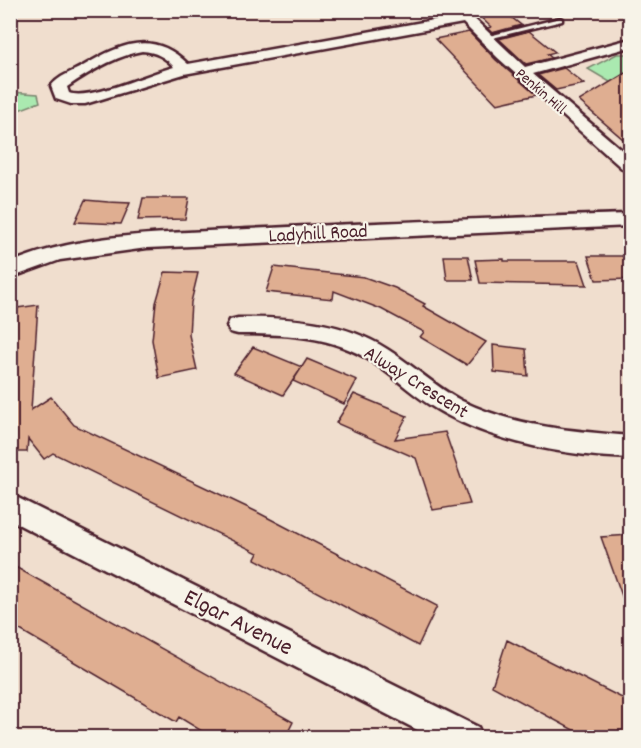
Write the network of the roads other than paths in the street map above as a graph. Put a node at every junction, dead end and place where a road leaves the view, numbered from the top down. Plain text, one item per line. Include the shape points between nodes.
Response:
1 (460, 15) edge
2 (560, 20) dead end
3 (484, 38) junction
4 (630, 43) edge
5 (185, 70) junction
6 (522, 72) junction
7 (630, 166) edge
8 (630, 220) edge
9 (10, 271) edge
10 (238, 326) dead end
11 (630, 447) edge
12 (10, 506) edge
13 (467, 738) edge

1 - 3 street, Penkin Hill
1 - 5 street
2 - 3 lane
3 - 6 street, Penkin Hill
4 - 6 street
5 - 5 street via 82,100 68,100 58,92 66,81 136,46 157,47
6 - 7 street, Penkin Hill
8 - 9 street, Ladyhill Road via 292,233 147,243 45,256
10 - 11 street, Alway Crescent via 323,331 376,354 451,406 483,422 566,440
12 - 13 street, Elgar Avenue

